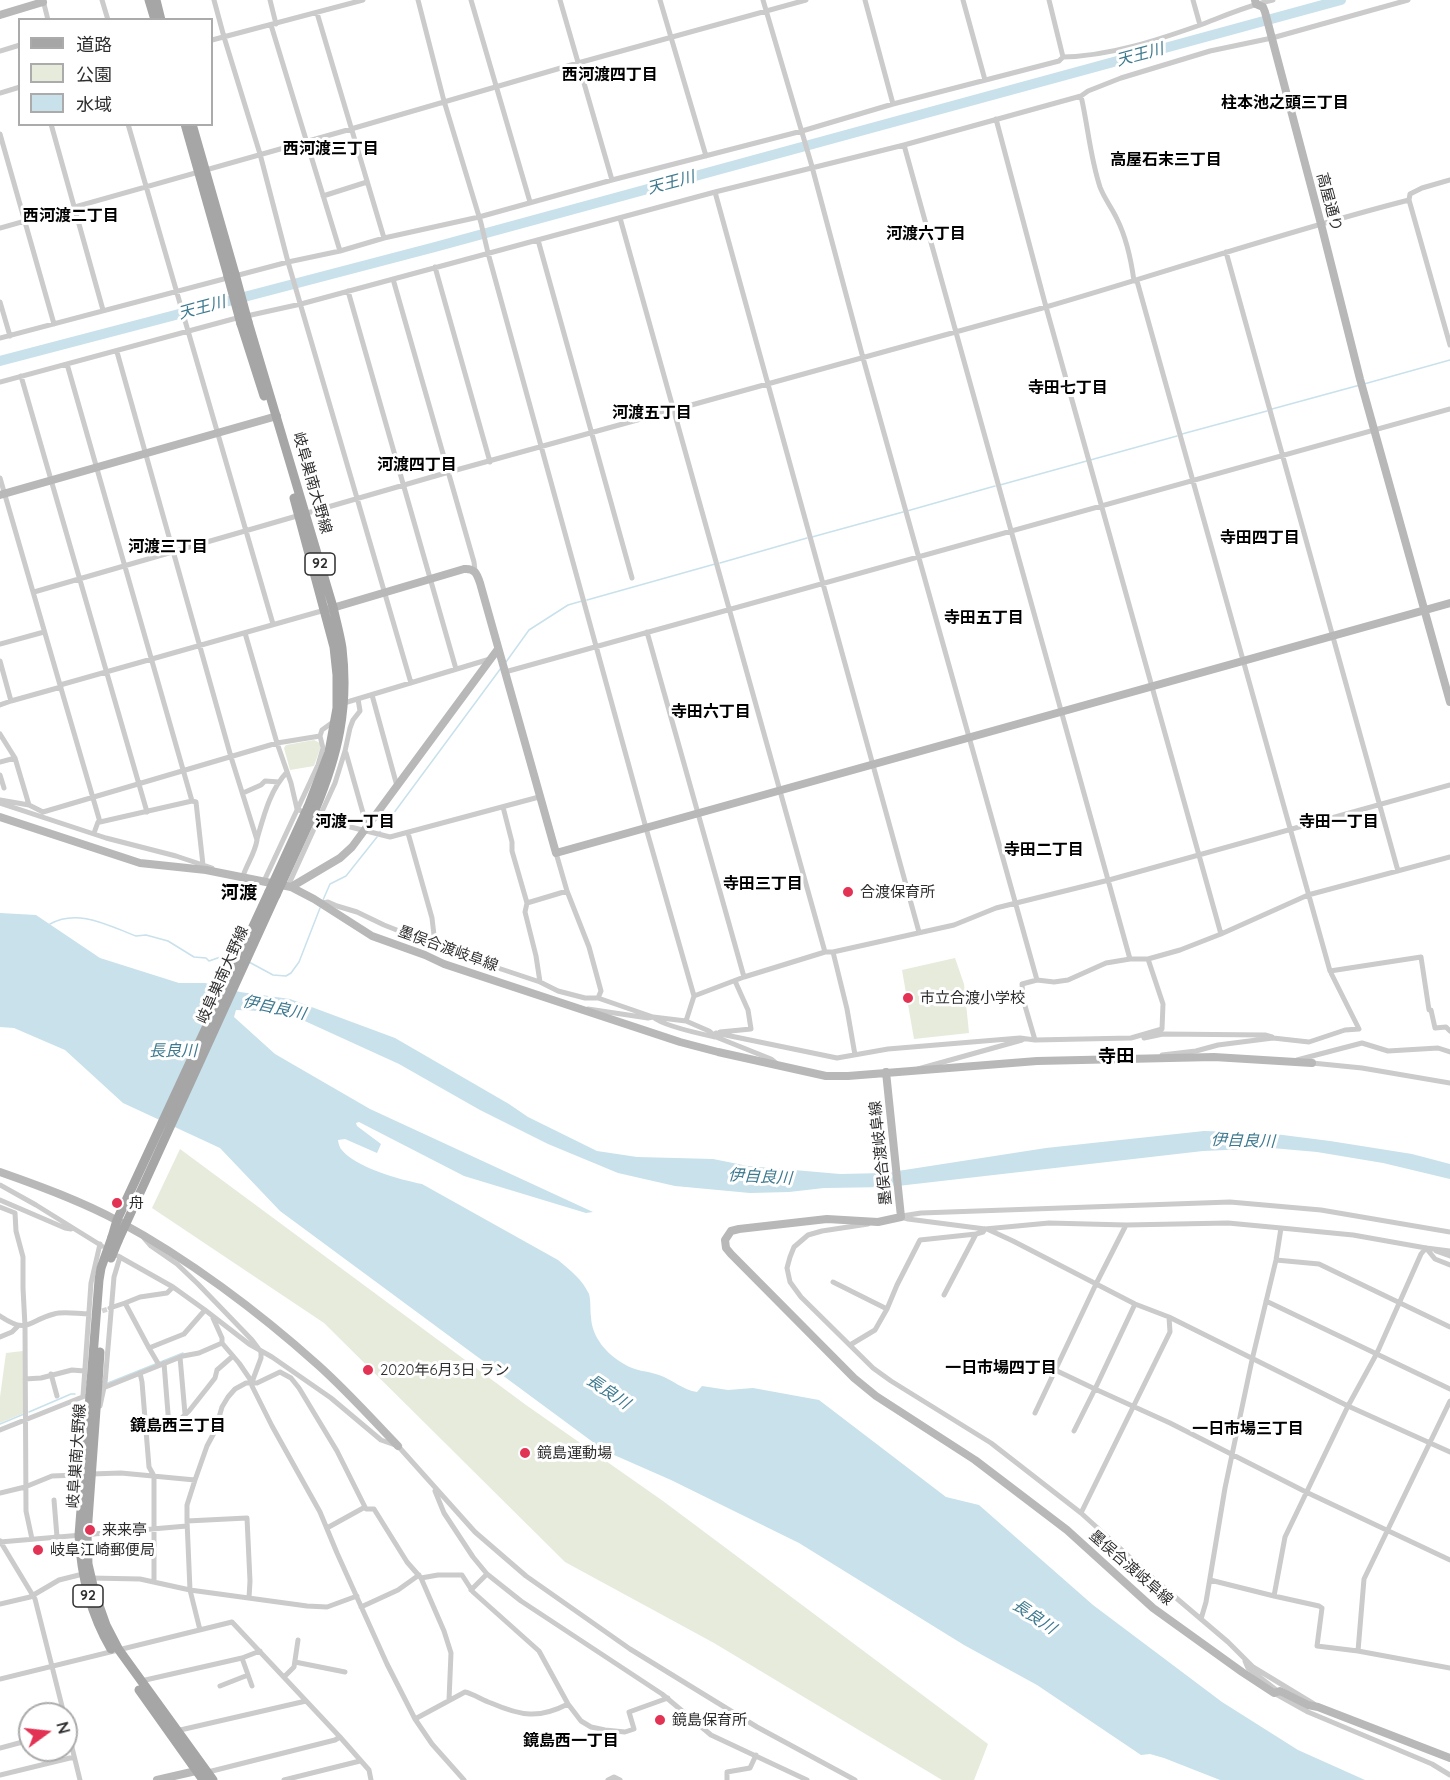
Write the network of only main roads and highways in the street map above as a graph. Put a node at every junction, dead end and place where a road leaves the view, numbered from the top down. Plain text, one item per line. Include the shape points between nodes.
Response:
1 (149, 0) edge
2 (156, 0) edge
3 (154, 18) edge
4 (160, 18) edge
5 (186, 126) edge
6 (192, 126) edge
7 (202, 171) junction
8 (329, 609) junction
9 (314, 812) junction
10 (94, 1389) junction
11 (83, 1534) junction
12 (116, 1651) junction
13 (203, 1777) edge

1 - 3 main road
2 - 4 main road
5 - 7 main road, 岐阜巣南大野線 / 92
6 - 7 main road, 岐阜巣南大野線 / 92
7 - 8 main road, 岐阜巣南大野線 / 92, bridge
8 - 9 main road, 岐阜巣南大野線 / 92 via 337,708
8 - 9 main road, 岐阜巣南大野線 / 92 via 342,646 344,702 336,752
9 - 10 main road, 岐阜巣南大野線 / 92, bridge via 272,893 115,1239 105,1279
10 - 11 main road, 岐阜巣南大野線 / 92
10 - 11 main road, 岐阜巣南大野線 / 92 via 91,1474
11 - 12 main road, 岐阜巣南大野線 / 92 via 91,1607
12 - 13 main road, 岐阜巣南大野線 / 92
12 - 13 main road, 岐阜巣南大野線 / 92 via 176,1731

